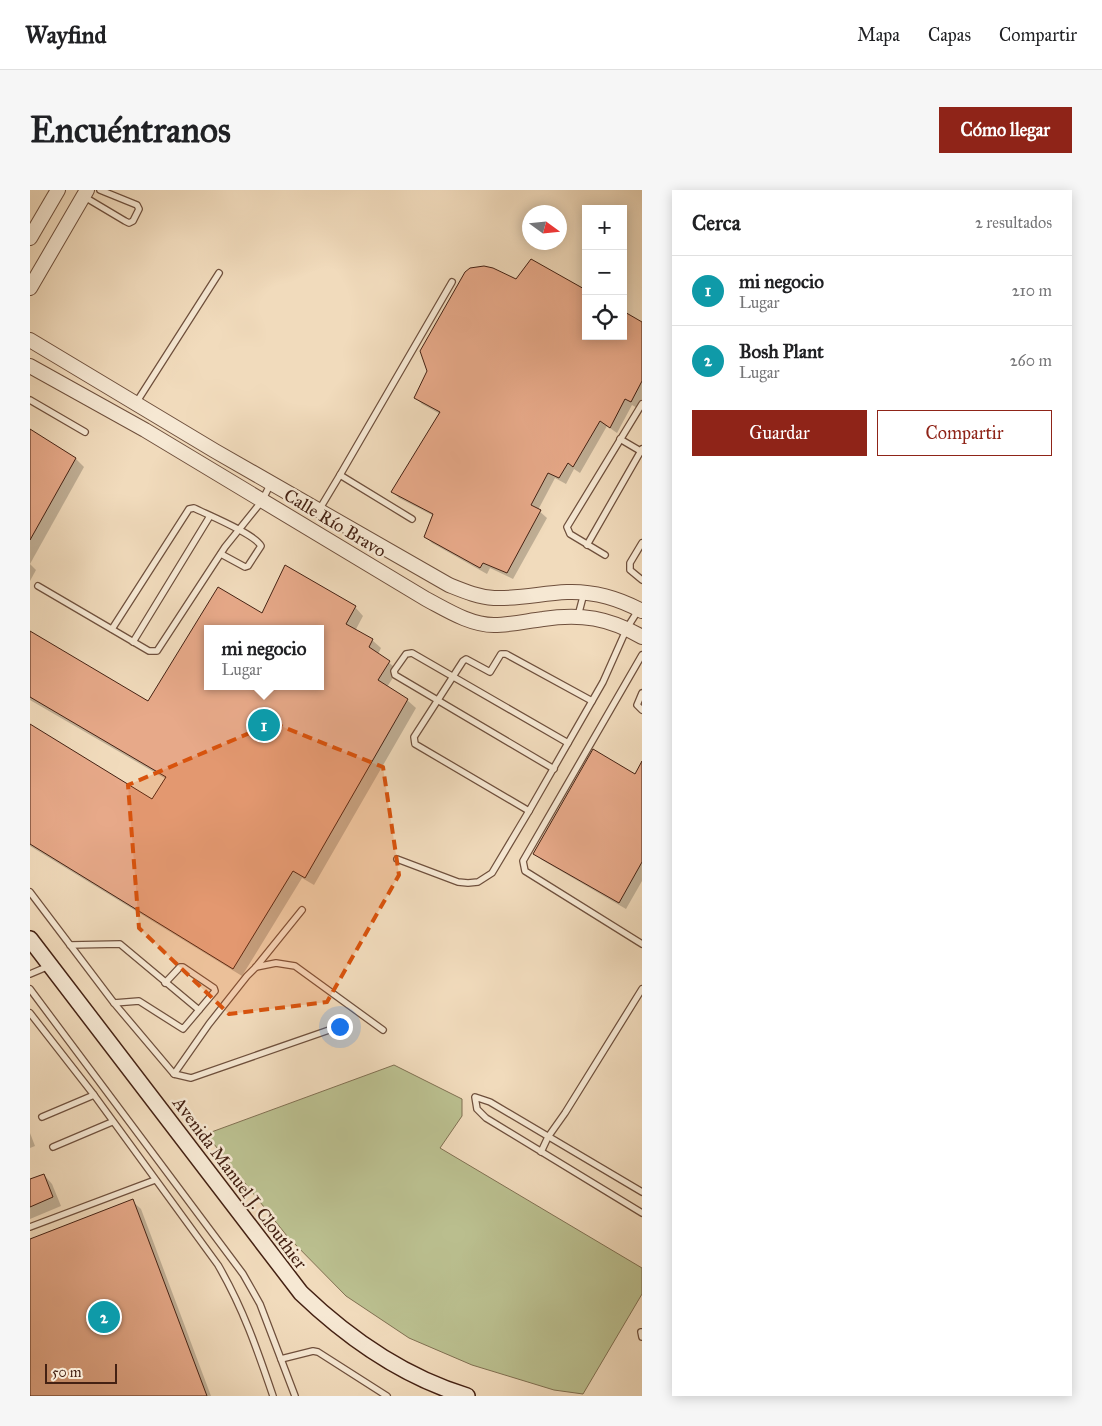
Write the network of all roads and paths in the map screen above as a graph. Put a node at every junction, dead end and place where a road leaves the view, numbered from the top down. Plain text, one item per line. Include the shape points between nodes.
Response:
1 (58, 190) edge
2 (100, 190) edge
3 (85, 193) edge
4 (30, 238) edge
5 (219, 273) dead end
6 (452, 282) dead end
7 (30, 288) edge
8 (30, 340) edge
9 (30, 366) edge
10 (30, 400) edge
11 (136, 404) junction
12 (642, 404) edge
13 (85, 432) dead end
14 (620, 439) junction
15 (216, 451) junction
16 (642, 451) edge
17 (206, 466) junction
18 (340, 474) junction
19 (271, 483) junction
20 (262, 501) junction
21 (319, 511) junction
22 (210, 516) junction
23 (412, 519) dead end
24 (238, 530) junction
25 (642, 543) edge
26 (587, 545) junction
27 (221, 554) junction
28 (605, 555) dead end
29 (642, 580) edge
30 (38, 586) dead end
31 (584, 593) junction
32 (641, 610) edge
33 (578, 616) junction
34 (628, 628) junction
35 (112, 630) junction
36 (642, 637) edge
37 (133, 642) junction
38 (642, 655) edge
39 (453, 676) junction
40 (642, 693) edge
41 (438, 701) junction
42 (592, 701) junction
43 (642, 710) edge
44 (568, 743) junction
45 (554, 769) junction
46 (530, 811) junction
47 (397, 860) dead end
48 (30, 892) edge
49 (302, 910) dead end
50 (30, 939) edge
51 (642, 944) edge
52 (70, 945) junction
53 (49, 966) junction
54 (256, 968) junction
55 (30, 974) edge
56 (165, 983) junction
57 (30, 989) edge
58 (642, 989) edge
59 (114, 1003) junction
60 (199, 1010) junction
61 (30, 1013) edge
62 (332, 1029) dead end
63 (383, 1030) dead end
64 (174, 1074) junction
65 (94, 1095) junction
66 (42, 1117) dead end
67 (112, 1122) junction
68 (548, 1137) junction
69 (53, 1147) dead end
70 (541, 1152) junction
71 (155, 1180) junction
72 (642, 1192) edge
73 (642, 1213) edge
74 (30, 1227) edge
75 (281, 1359) junction
76 (274, 1396) edge
77 (295, 1396) edge
78 (388, 1396) edge
79 (467, 1396) edge

1 - 4 street
2 - 3 lane via 137,205 139,209 133,221 125,221
3 - 7 street
5 - 11 lane
6 - 18 lane
8 - 11 street, Calle Río Bravo
9 - 17 street, Calle Río Bravo
10 - 13 lane
11 - 15 street, Calle Río Bravo
12 - 14 lane
14 - 16 lane
14 - 26 lane via 568,523 570,534
15 - 17 street
15 - 19 street, Calle Río Bravo
16 - 26 lane
17 - 20 street, Calle Río Bravo
18 - 21 lane
18 - 23 lane
19 - 20 lane
19 - 21 street, Calle Río Bravo
20 - 24 lane
20 - 33 street, Calle Río Bravo via 426,599 474,621 492,625
21 - 31 street, Calle Río Bravo via 449,585 475,595 516,598
22 - 24 lane
22 - 35 lane via 194,508 189,509
22 - 37 lane
24 - 27 lane
24 - 27 lane via 258,541 260,546 248,566
25 - 29 lane via 630,563 630,570
26 - 28 lane
27 - 37 lane via 159,649 149,651
30 - 35 lane
31 - 32 street, Calle Río Bravo via 615,598
31 - 33 lane
32 - 34 lane
33 - 34 street, Calle Río Bravo
34 - 36 street, Calle Río Bravo
34 - 42 lane
35 - 37 lane
38 - 51 lane via 523,861 525,870
39 - 41 lane
39 - 41 lane via 410,653 394,671 395,675
39 - 42 lane via 468,659 490,672 501,654 506,654
39 - 44 lane
40 - 43 lane via 637,703
41 - 45 lane
41 - 46 lane via 414,737 416,744
42 - 44 lane
44 - 45 lane
45 - 46 lane
46 - 47 lane via 492,873 478,882 458,882
48 - 52 lane
49 - 54 lane
50 - 53 main road, Avenida Manuel J. Clouthier
52 - 56 lane via 120,944
52 - 59 lane
53 - 55 lane
53 - 79 main road, Avenida Manuel J. Clouthier via 301,1293 376,1353 418,1376
54 - 63 lane via 276,963 295,966
54 - 64 lane via 209,1024
56 - 60 lane
56 - 60 lane via 183,967 214,988 215,991
57 - 75 lane via 243,1274 260,1304
58 - 68 lane
59 - 60 lane via 139,1001 184,1029
59 - 64 lane
61 - 65 lane
62 - 64 lane via 191,1078
65 - 66 lane
65 - 67 lane
67 - 69 lane
67 - 71 lane
68 - 70 lane
68 - 70 lane via 490,1102 475,1097 477,1109 486,1118
68 - 72 lane
70 - 73 lane
71 - 74 lane
71 - 76 lane via 218,1265 233,1291
75 - 77 lane
75 - 78 lane via 316,1351

